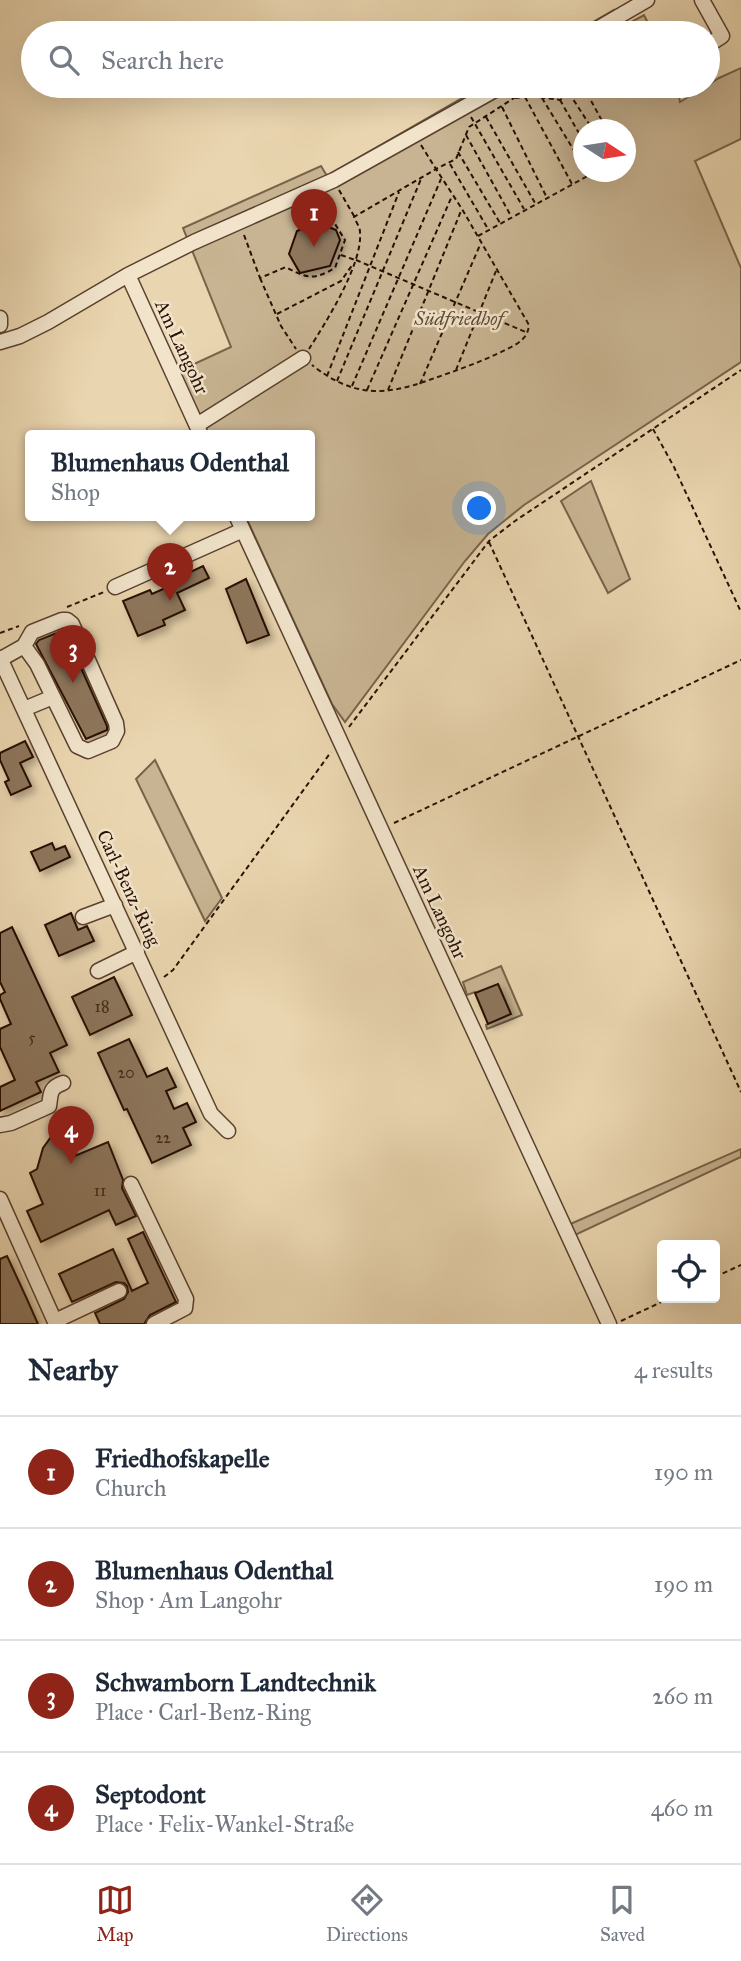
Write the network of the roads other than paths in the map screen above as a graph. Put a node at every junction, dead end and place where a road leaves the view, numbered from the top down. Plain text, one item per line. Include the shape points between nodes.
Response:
1 (647, 0) edge
2 (702, 0) edge
3 (611, 21) edge
4 (714, 21) edge
5 (488, 98) edge
6 (128, 275) junction
7 (0, 318) edge
8 (0, 325) edge
9 (0, 342) edge
10 (303, 358) road end
11 (199, 430) edge
12 (239, 521) edge
13 (243, 530) junction
14 (115, 587) dead end
15 (24, 646) junction
16 (0, 658) edge
17 (53, 698) junction
18 (24, 709) junction
19 (115, 905) junction
20 (83, 917) dead end
21 (137, 952) junction
22 (98, 971) dead end
23 (63, 1083) dead end
24 (0, 1125) edge
25 (228, 1131) dead end
26 (131, 1184) dead end
27 (0, 1199) edge
28 (118, 1291) dead end
29 (55, 1323) edge
30 (154, 1324) edge
31 (611, 1324) edge

1 - 3 street
2 - 4 street
5 - 6 street via 334,180
6 - 9 street via 48,322
6 - 11 street, Am Langohr
7 - 8 street
10 - 11 street
12 - 13 street, Am Langohr
13 - 14 street
13 - 31 street, Am Langohr
15 - 16 street
15 - 17 street
15 - 17 street via 32,632 62,620 72,624 116,723 115,737 82,750
16 - 18 street, Carl-Benz-Ring
17 - 18 street
18 - 19 street, Carl-Benz-Ring
19 - 20 street
19 - 21 street, Carl-Benz-Ring
21 - 22 street
21 - 25 street, Carl-Benz-Ring via 211,1114
23 - 24 street via 54,1086 49,1106
26 - 30 street via 186,1299 185,1308
27 - 29 street
28 - 29 street

